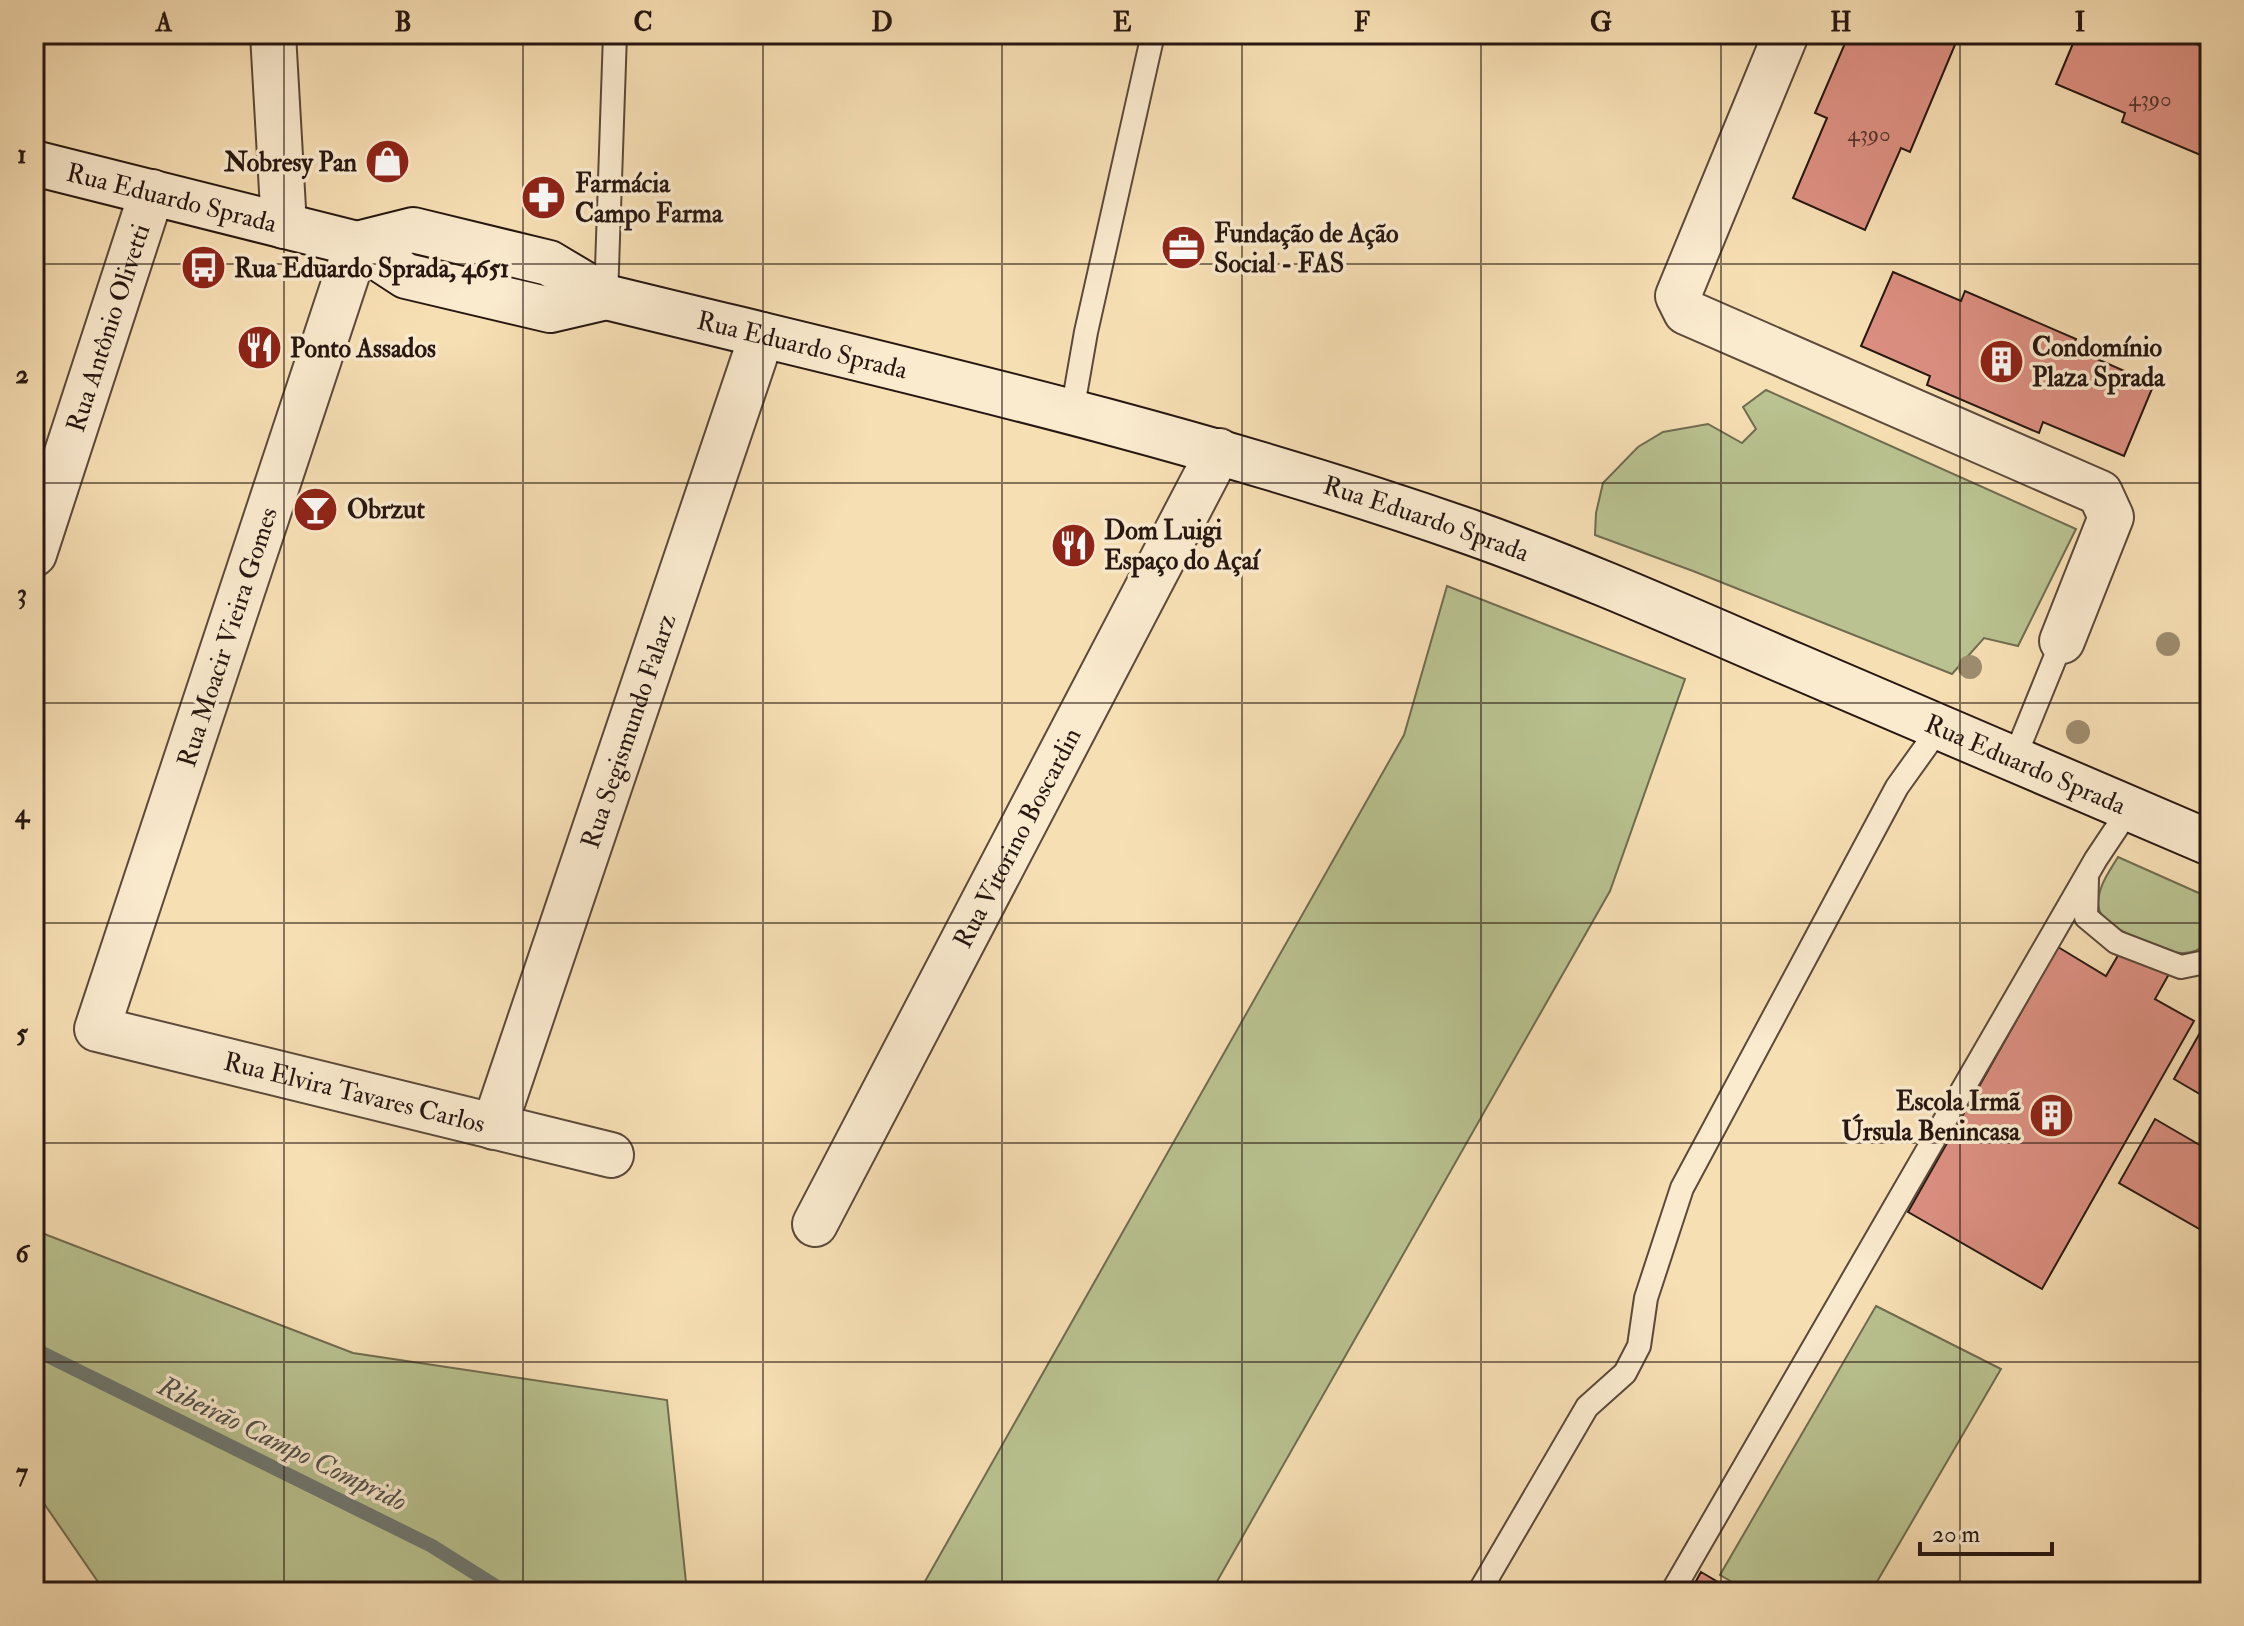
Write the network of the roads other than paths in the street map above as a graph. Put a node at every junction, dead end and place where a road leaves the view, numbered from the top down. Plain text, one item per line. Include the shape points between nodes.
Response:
1 (273, 34) edge
2 (615, 34) edge
3 (1153, 34) edge
4 (1786, 34) edge
5 (34, 163) edge
6 (152, 192) junction
7 (284, 226) junction
8 (357, 244) junction
9 (606, 297) junction
10 (762, 335) junction
11 (1072, 412) junction
12 (1219, 451) junction
13 (34, 554) edge
14 (2062, 641) joint
15 (1940, 727) junction
16 (2014, 759) junction
17 (2130, 808) junction
18 (2210, 843) edge
19 (2087, 874) junction
20 (2210, 961) edge
21 (97, 1029) joint
22 (494, 1127) junction
23 (611, 1155) dead end
24 (815, 1224) dead end
25 (1479, 1592) edge
26 (1672, 1592) edge

1 - 7 street
2 - 9 lane
3 - 11 lane
4 - 14 street via 1678,296 1686,312 2100,493 2111,517
5 - 6 street, Rua Eduardo Sprada
6 - 7 street, Rua Eduardo Sprada
6 - 13 street, Rua Antônio Olivetti
7 - 8 street, Rua Eduardo Sprada
8 - 9 street, Rua Eduardo Sprada via 406,276 550,310
8 - 21 street, Rua Moacir Vieira Gomes
9 - 10 street, Rua Eduardo Sprada
10 - 11 street, Rua Eduardo Sprada
10 - 22 street, Rua Segismundo Falarz
11 - 12 street, Rua Eduardo Sprada
12 - 15 street, Rua Eduardo Sprada via 1366,496 1571,570
12 - 24 street, Rua Vitorino Boscardin
14 - 16 lane
15 - 16 street, Rua Eduardo Sprada
15 - 25 lane via 1897,787 1682,1188 1646,1298 1639,1346 1625,1373 1587,1407
16 - 17 street, Rua Eduardo Sprada
17 - 18 street, Rua Eduardo Sprada
17 - 19 lane
19 - 20 lane via 2086,917 2116,942 2181,967
19 - 26 lane
21 - 22 street, Rua Elvira Tavares Carlos
22 - 23 street, Rua Elvira Tavares Carlos

